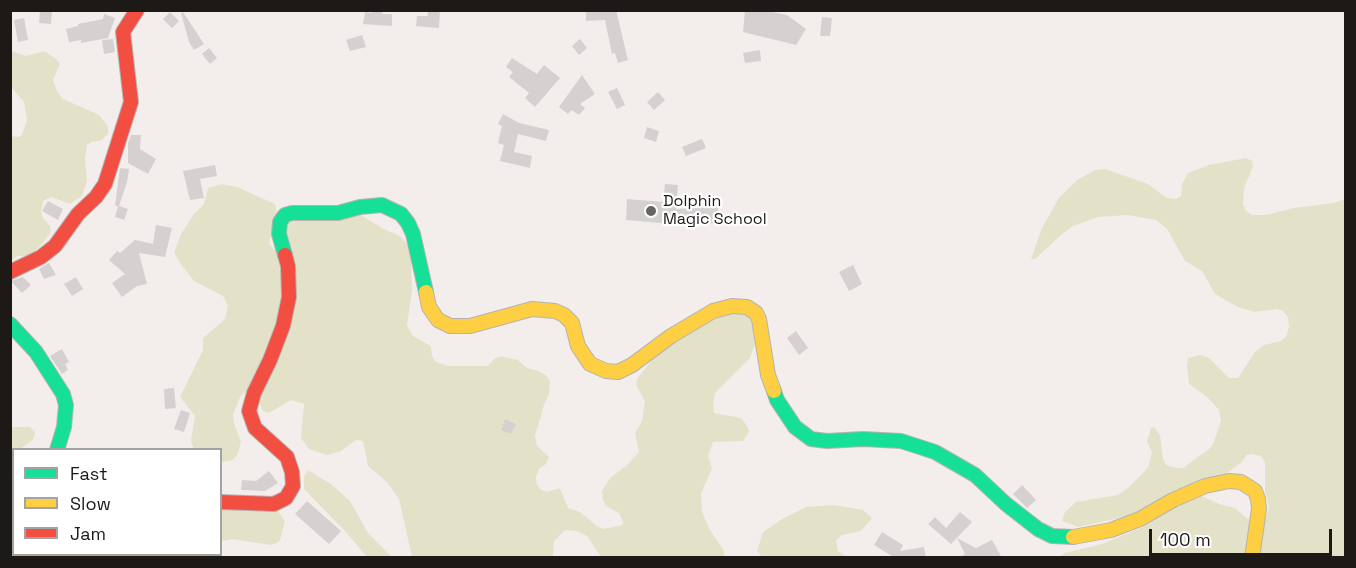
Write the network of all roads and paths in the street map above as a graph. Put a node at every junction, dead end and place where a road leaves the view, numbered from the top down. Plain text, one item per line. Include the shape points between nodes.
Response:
1 (137, 10) edge
2 (10, 272) edge
3 (10, 324) edge
4 (58, 448) edge
5 (222, 502) edge
6 (1252, 558) edge

1 - 2 main road via 123,32 130,102 105,184 55,246
3 - 4 main road via 36,352 63,394 64,427
5 - 6 main road via 274,504 288,496 293,486 287,458 255,428 249,411 283,326 289,297 280,222 292,213 338,213 382,205 408,223 429,307 438,320 450,326 470,326 532,309 555,311 570,320 581,353 590,364 618,372 712,311 747,307 759,319 768,375 777,400 795,427 811,439 901,441 934,452 975,475 1038,529 1070,538 1111,530 1140,519 1205,486 1241,482 1255,491 1258,499

